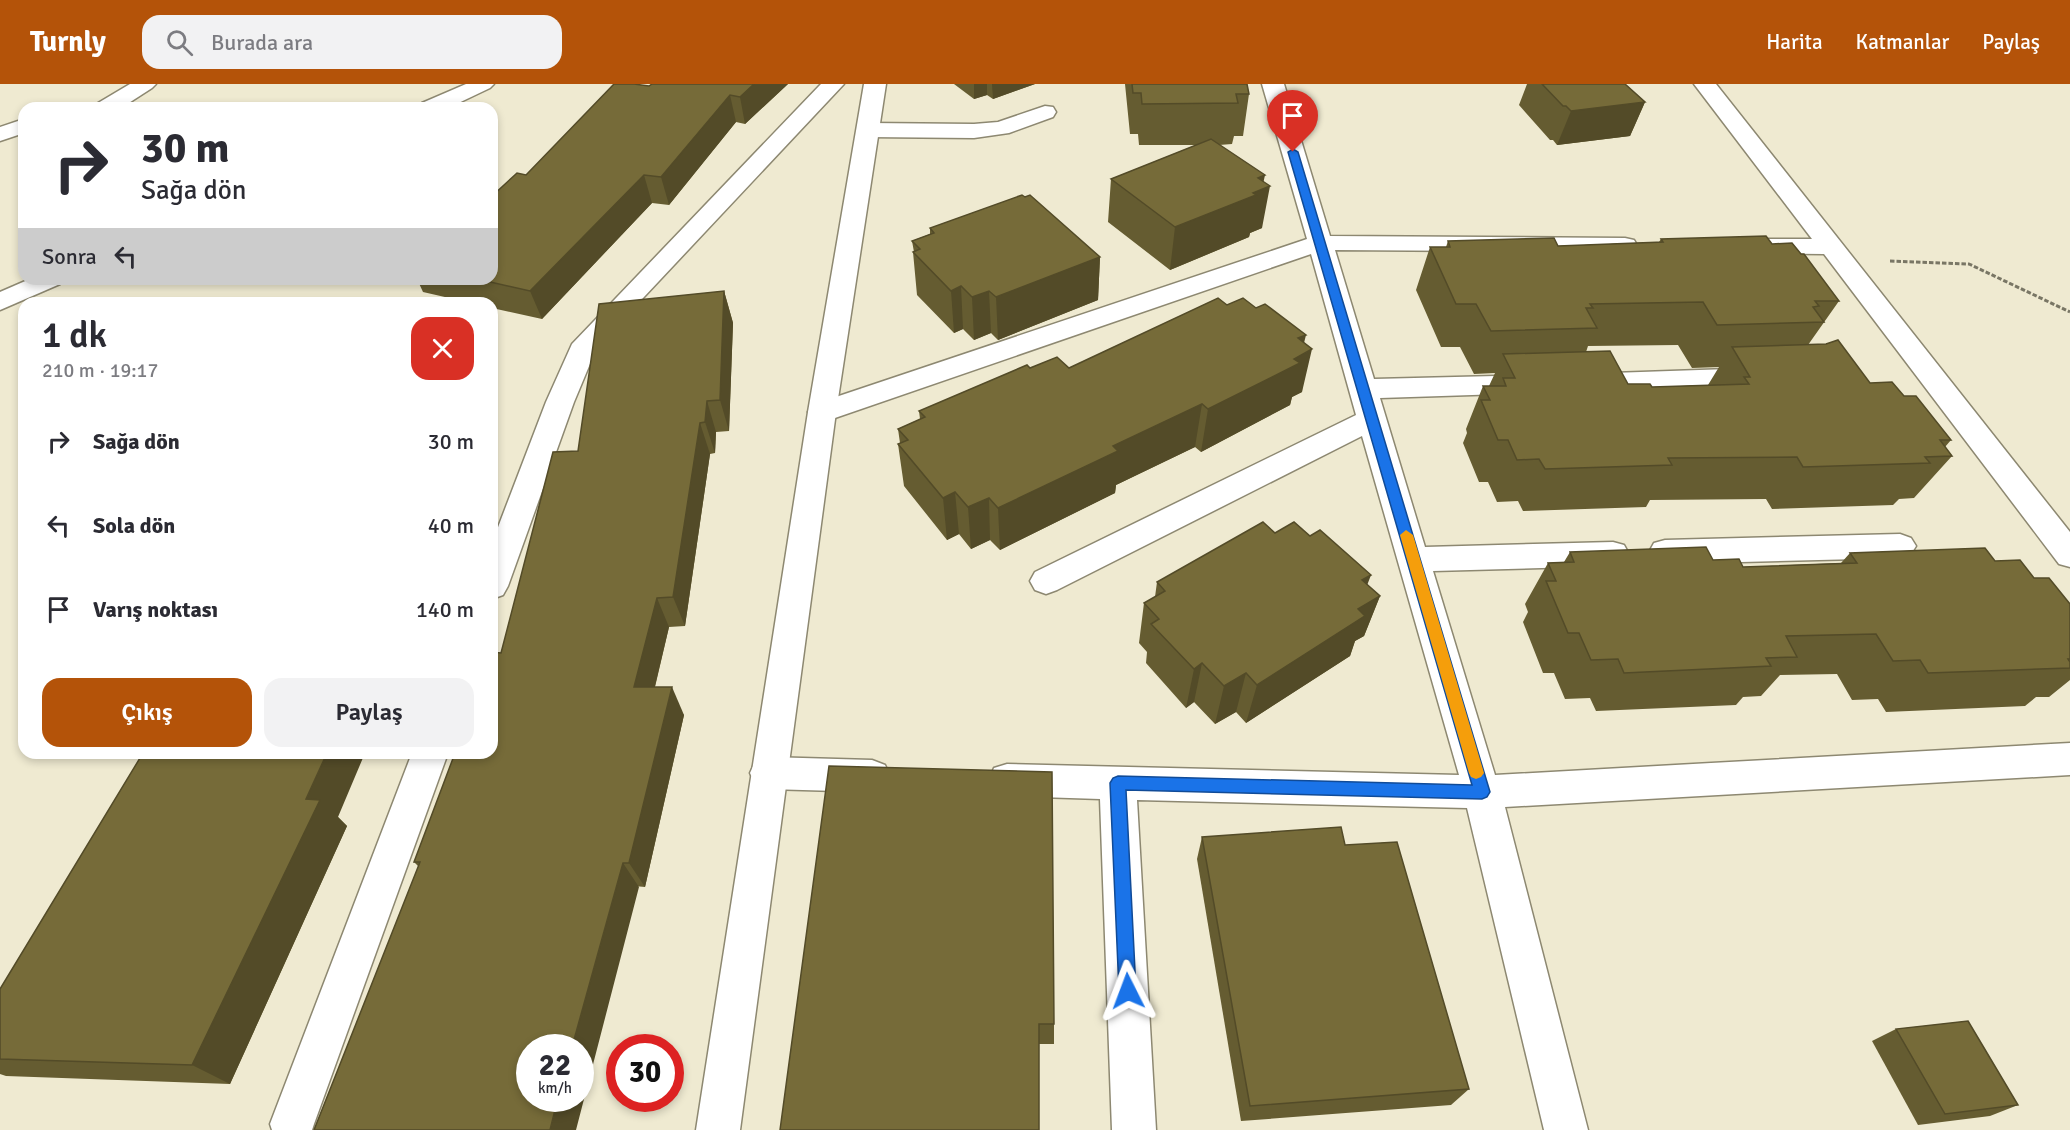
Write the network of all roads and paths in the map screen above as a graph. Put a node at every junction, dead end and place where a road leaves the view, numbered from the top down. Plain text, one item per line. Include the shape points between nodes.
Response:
1 (145, 84) edge
2 (483, 84) edge
3 (833, 84) edge
4 (875, 84) edge
5 (1273, 84) edge
6 (1705, 84) edge
7 (116, 102) edge
8 (443, 102) edge
9 (1045, 112) dead end
10 (18, 128) edge
11 (868, 130) junction
12 (0, 134) edge
13 (1320, 243) junction
14 (1653, 245) edge
15 (1724, 246) edge
16 (1836, 253) junction
17 (38, 285) edge
18 (0, 302) edge
19 (2070, 312) edge
20 (1784, 377) edge
21 (1368, 404) junction
22 (822, 412) junction
23 (1900, 546) dead end
24 (2070, 555) edge
25 (1413, 559) junction
26 (498, 570) edge
27 (1046, 580) dead end
28 (428, 759) edge
29 (2070, 759) edge
30 (768, 773) junction
31 (908, 777) edge
32 (978, 779) edge
33 (1118, 783) junction
34 (1482, 792) junction
35 (292, 1124) dead end
36 (718, 1130) edge
37 (1134, 1130) edge
38 (1566, 1130) edge

1 - 7 street
2 - 8 street
3 - 26 street via 585,344
4 - 11 street
5 - 13 street
6 - 16 street
9 - 11 street via 1001,128 974,131
10 - 12 street
11 - 22 street
13 - 14 street
13 - 21 street
13 - 22 street
15 - 16 street
16 - 19 path via 1969,264
16 - 24 street
17 - 18 street
20 - 21 street
21 - 25 street
21 - 27 street
22 - 30 street
23 - 25 street
25 - 34 street
28 - 35 street
29 - 34 street
30 - 31 street
30 - 36 street
32 - 33 street
33 - 34 street
33 - 37 street
34 - 38 street

